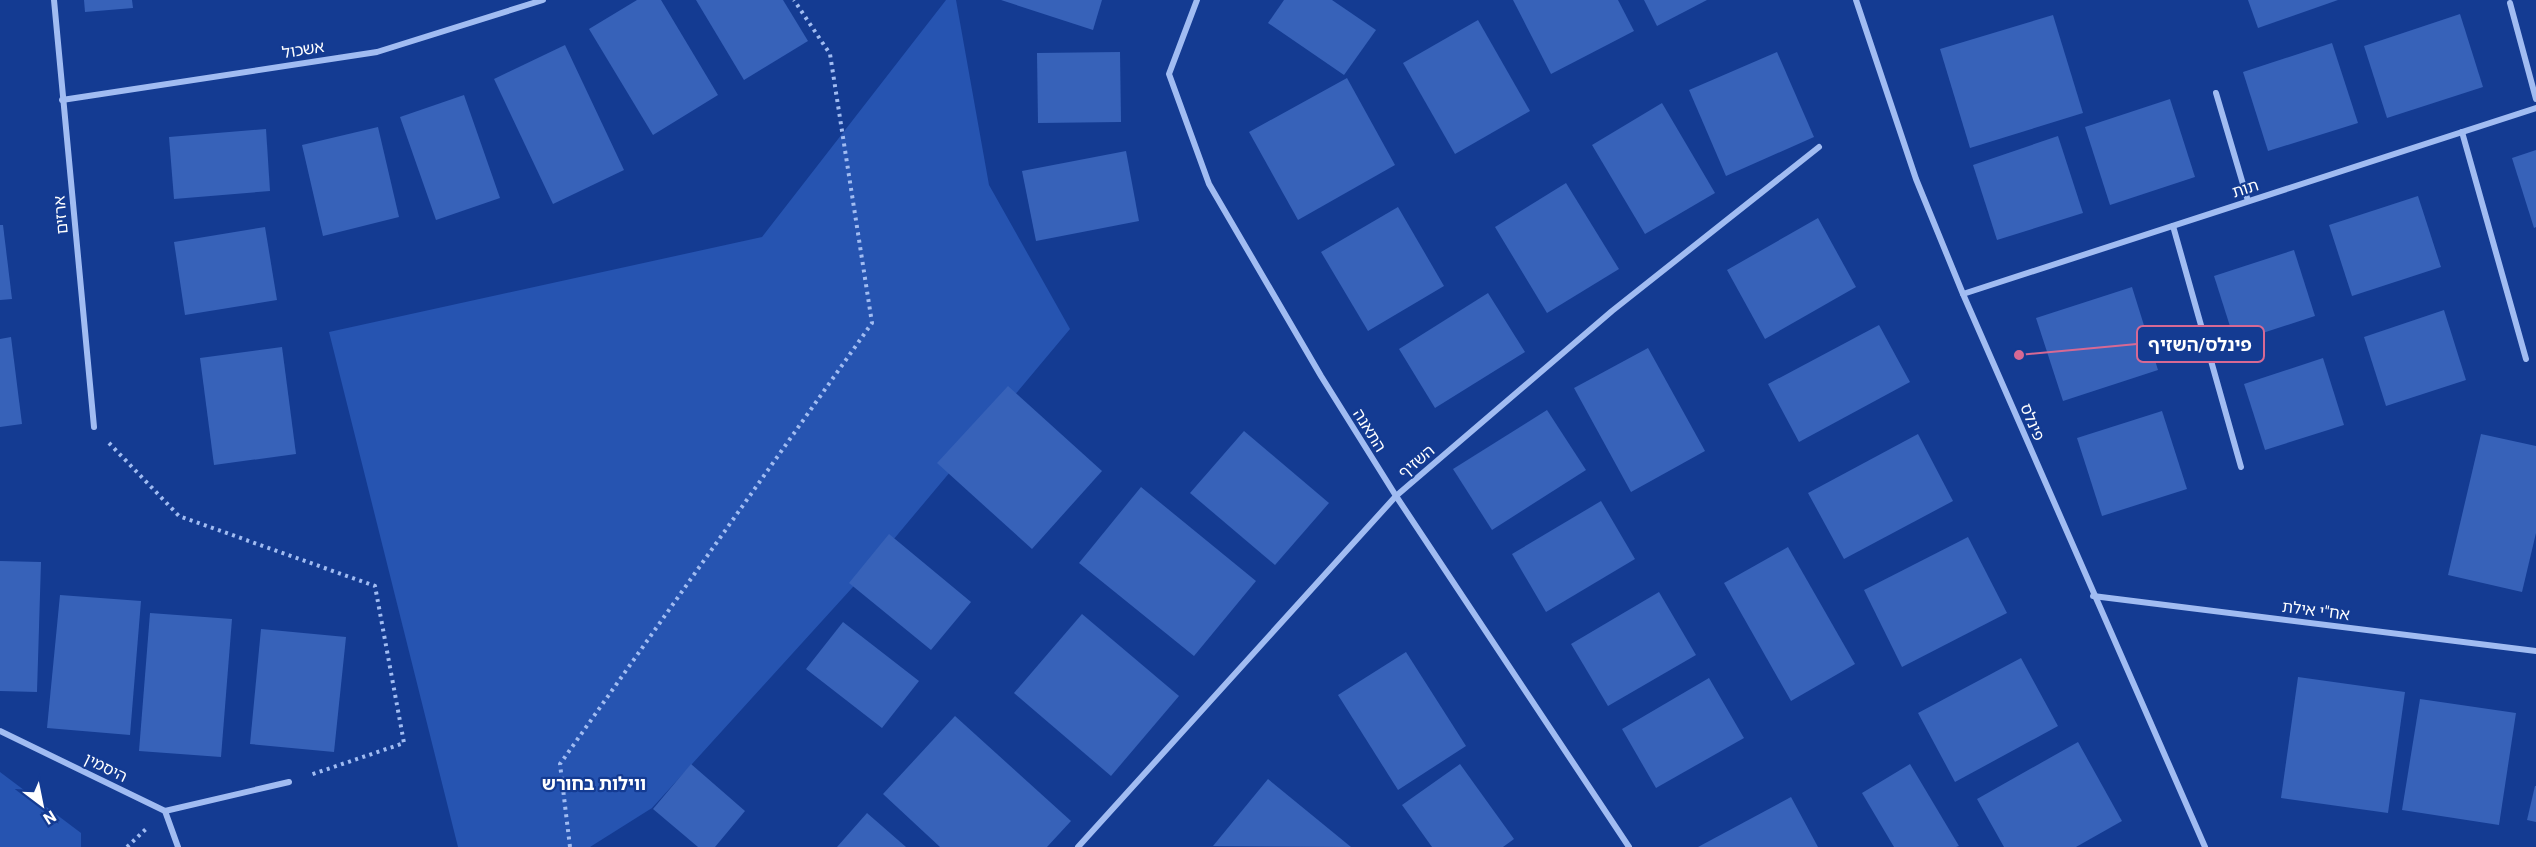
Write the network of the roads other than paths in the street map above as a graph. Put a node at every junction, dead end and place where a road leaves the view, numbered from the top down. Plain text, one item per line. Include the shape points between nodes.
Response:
1 (54, 0) edge
2 (543, 0) edge
3 (1197, 0) edge
4 (1856, 0) edge
5 (2510, 3) dead end
6 (2216, 93) dead end
7 (2536, 99) edge
8 (62, 100) junction
9 (2536, 108) edge
10 (2462, 132) junction
11 (1819, 147) dead end
12 (2248, 201) junction
13 (2173, 226) junction
14 (1963, 294) junction
15 (2526, 359) dead end
16 (94, 427) road end
17 (2241, 467) dead end
18 (1396, 496) junction
19 (2093, 596) junction
20 (2536, 651) edge
21 (0, 731) edge
22 (289, 782) road end
23 (165, 811) junction
24 (178, 847) edge
25 (1078, 847) edge
26 (1629, 847) edge
27 (2205, 847) edge

1 - 8 street, ארזים
2 - 8 street, אשכול via 377,52
3 - 18 street, התאנה via 1169,74 1209,184 1320,376
4 - 14 street, פינלס via 1916,179
5 - 7 street
6 - 12 street
8 - 16 street, ארזים
9 - 10 street, תות
10 - 12 street, תות
10 - 15 street
11 - 18 street, השזיף via 1612,311
12 - 13 street, תות
13 - 14 street, תות
13 - 17 street
14 - 19 street, פינלס
18 - 25 street, השזיף
18 - 26 street, התאנה
19 - 20 street, אח"י אילת
19 - 27 street, פינלס
21 - 23 street, היסמין
22 - 23 street
23 - 24 street

